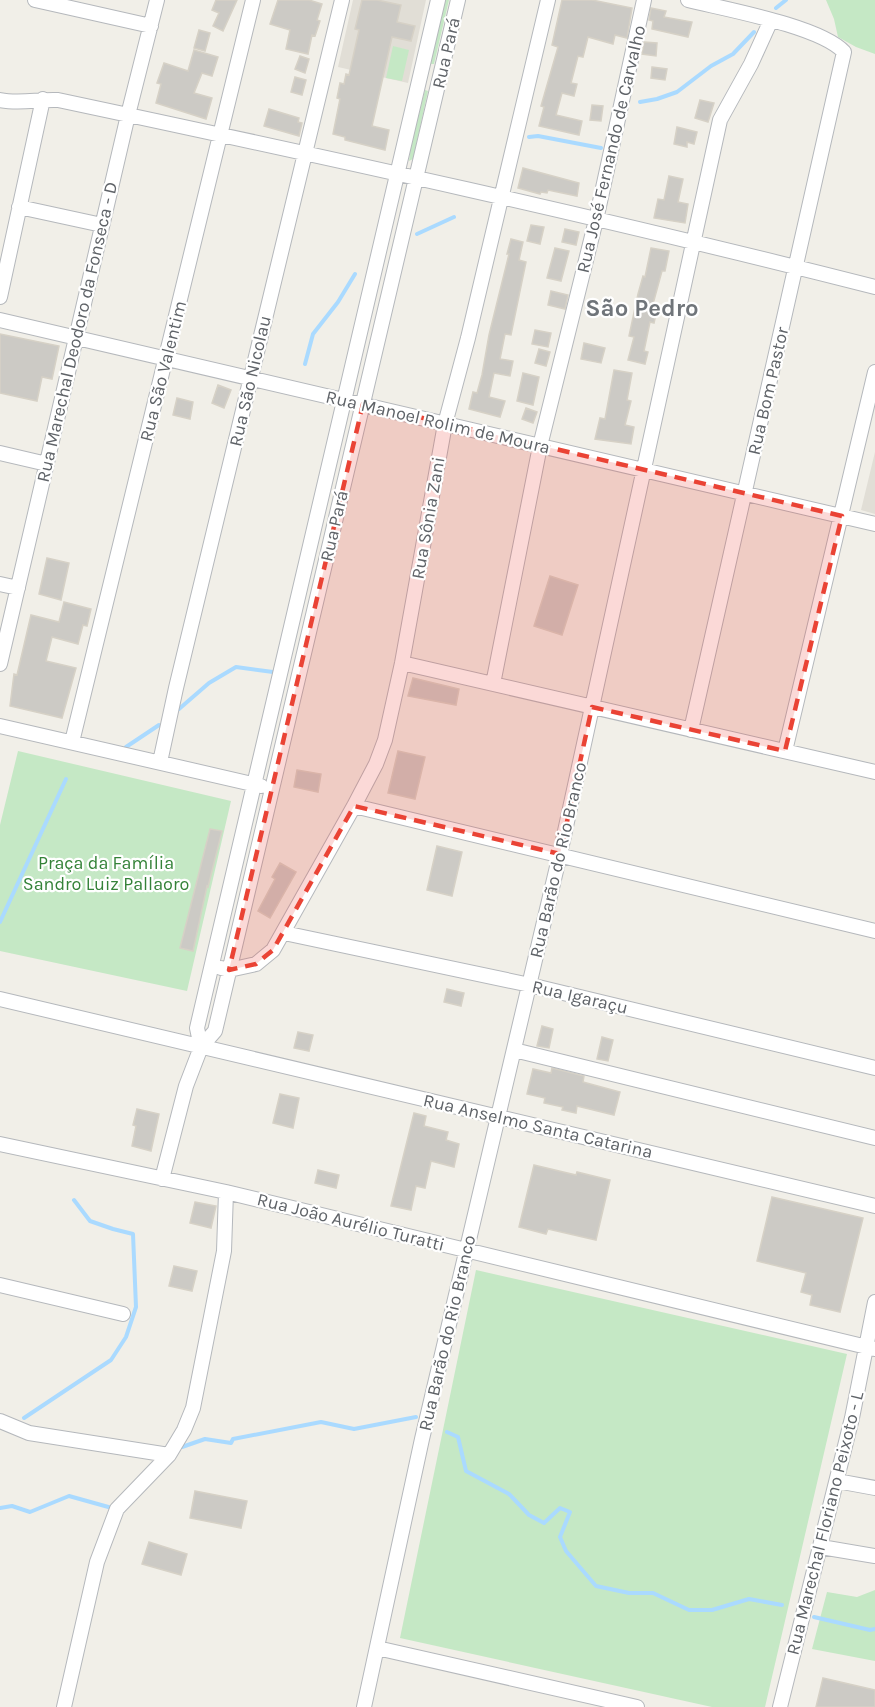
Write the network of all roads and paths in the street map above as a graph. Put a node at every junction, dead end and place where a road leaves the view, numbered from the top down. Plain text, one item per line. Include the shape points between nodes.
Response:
1 (35, 0) edge
2 (157, 0) edge
3 (253, 0) edge
4 (342, 0) edge
5 (438, 0) edge
6 (458, 0) edge
7 (548, 0) edge
8 (644, 0) edge
9 (688, 0) edge
10 (771, 20) junction
11 (151, 26) junction
12 (421, 74) junction
13 (440, 77) junction
14 (43, 99) junction
15 (0, 100) edge
16 (128, 115) junction
17 (220, 135) junction
18 (304, 153) junction
19 (398, 175) junction
20 (416, 178) junction
21 (501, 198) junction
22 (19, 207) junction
23 (596, 220) junction
24 (102, 225) junction
25 (693, 242) junction
26 (796, 267) junction
27 (875, 287) edge
28 (0, 297) edge
29 (0, 320) edge
30 (76, 338) junction
31 (166, 358) junction
32 (875, 372) edge
33 (251, 378) junction
34 (345, 400) junction
35 (363, 404) junction
36 (445, 424) junction
37 (540, 446) junction
38 (0, 453) edge
39 (47, 464) junction
40 (644, 470) junction
41 (745, 494) junction
42 (842, 516) junction
43 (875, 524) edge
44 (0, 584) edge
45 (18, 588) junction
46 (402, 663) junction
47 (0, 664) edge
48 (493, 684) junction
49 (592, 707) junction
50 (0, 726) edge
51 (691, 730) junction
52 (72, 742) junction
53 (785, 751) junction
54 (160, 762) junction
55 (875, 772) edge
56 (254, 784) junction
57 (272, 789) junction
58 (354, 807) junction
59 (560, 854) junction
60 (875, 931) edge
61 (284, 933) junction
62 (211, 967) junction
63 (229, 970) junction
64 (530, 985) junction
65 (0, 999) edge
66 (201, 1047) junction
67 (514, 1050) junction
68 (875, 1068) edge
69 (497, 1117) junction
70 (875, 1138) edge
71 (0, 1144) edge
72 (162, 1179) junction
73 (226, 1192) junction
74 (875, 1206) edge
75 (466, 1250) junction
76 (0, 1285) edge
77 (875, 1302) edge
78 (123, 1314) dead end
79 (870, 1348) edge
80 (0, 1421) edge
81 (169, 1455) junction
82 (837, 1481) junction
83 (875, 1488) edge
84 (820, 1547) junction
85 (875, 1556) edge
86 (377, 1648) junction
87 (64, 1707) edge
88 (364, 1707) edge
89 (637, 1707) edge
90 (780, 1707) edge

1 - 11 street
2 - 11 street, Rua Marechal Deodoro da Fonseca - D
3 - 17 street, Rua São Valentim
4 - 18 street, Rua São Nicolau
5 - 12 street, Rua Pará
6 - 13 street, Rua Pará
7 - 21 street, Rua Sônia Zani
8 - 23 street, Rua José Fernando de Carvalho
9 - 10 street
10 - 25 street, Rua Barão do Rio Branco via 720,120
10 - 26 street, Rua Bom Pastor via 826,39 844,52
11 - 16 street, Rua Marechal Deodoro da Fonseca - D
12 - 13 street
12 - 19 street, Rua Pará
13 - 20 street, Rua Pará
14 - 15 street
14 - 16 street
14 - 22 street
16 - 17 street
16 - 24 street, Rua Marechal Deodoro da Fonseca - D
17 - 18 street
17 - 31 street, Rua São Valentim
18 - 19 street
18 - 33 street, Rua São Nicolau
19 - 20 street
19 - 34 street, Rua Pará
20 - 21 street
20 - 35 street, Rua Pará
21 - 23 street
21 - 36 street, Rua Sônia Zani
22 - 24 street
22 - 28 street
23 - 25 street
23 - 37 street, Rua José Fernando de Carvalho
24 - 30 street, Rua Marechal Deodoro da Fonseca - D
25 - 26 street
25 - 40 street, Rua Barão do Rio Branco
26 - 27 street
26 - 41 street, Rua Bom Pastor
29 - 30 street, Rua Manoel Rolim de Moura
30 - 31 street, Rua Manoel Rolim de Moura
30 - 39 street, Rua Marechal Deodoro da Fonseca - D
31 - 33 street, Rua Manoel Rolim de Moura
31 - 52 street, Rua São Valentim
32 - 42 street
33 - 34 street, Rua Manoel Rolim de Moura
33 - 54 street, Rua São Nicolau
34 - 35 street, Rua Manoel Rolim de Moura
34 - 56 street, Rua Pará
35 - 36 street, Rua Manoel Rolim de Moura
35 - 57 street, Rua Pará
36 - 37 street, Rua Manoel Rolim de Moura
36 - 46 street, Rua Sônia Zani
37 - 40 street, Rua Manoel Rolim de Moura
37 - 48 street, Rua José Fernando de Carvalho
38 - 39 street
39 - 45 street, Rua Marechal Deodoro da Fonseca - D
40 - 41 street, Rua Manoel Rolim de Moura
40 - 49 street, Rua Barão do Rio Branco
41 - 42 street, Rua Manoel Rolim de Moura
41 - 51 street, Rua Bom Pastor
42 - 43 street, Rua Manoel Rolim de Moura
42 - 53 street
44 - 45 street
45 - 47 street, Rua Marechal Deodoro da Fonseca - D
46 - 48 street
46 - 58 street, Rua Sônia Zani via 385,740
48 - 49 street
49 - 51 street
49 - 59 street, Rua Barão do Rio Branco
50 - 52 street
51 - 53 street
52 - 54 street
53 - 55 street
54 - 56 street
56 - 57 street
56 - 62 street, Rua Pará
57 - 63 street, Rua Pará
58 - 59 street
58 - 61 street, Rua Sônia Zani
59 - 60 street
59 - 64 street, Rua Barão do Rio Branco
61 - 63 street, Rua Sônia Zani via 273,950 256,964
61 - 64 street, Rua Igaraçu
62 - 63 street, Rua Sônia Zani
62 - 66 street, Rua Pará via 196,1028
63 - 66 street, Rua Pará via 215,1031
64 - 67 street, Rua Barão do Rio Branco
64 - 68 street, Rua Igaraçu
65 - 66 street, Rua Anselmo Santa Catarina
66 - 69 street, Rua Anselmo Santa Catarina
66 - 72 street, Rua Pará via 186,1086
67 - 69 street, Rua Barão do Rio Branco
67 - 70 street
69 - 74 street, Rua Anselmo Santa Catarina
69 - 75 street, Rua Barão do Rio Branco
71 - 72 street, Rua João Aurélio Turatti
72 - 73 street, Rua João Aurélio Turatti
73 - 75 street, Rua João Aurélio Turatti
73 - 81 street via 224,1251 193,1408
75 - 79 street, Rua João Aurélio Turatti
75 - 86 street, Rua Barão do Rio Branco
76 - 78 street
77 - 79 street, Rua Marechal Floriano Peixoto - L
79 - 82 street, Rua Marechal Floriano Peixoto - L
80 - 81 street via 29,1433
81 - 87 street via 117,1509 97,1562
82 - 83 street
82 - 84 street, Rua Marechal Floriano Peixoto - L
84 - 85 street
84 - 90 street, Rua Marechal Floriano Peixoto - L
86 - 88 street, Rua Barão do Rio Branco
86 - 89 street

